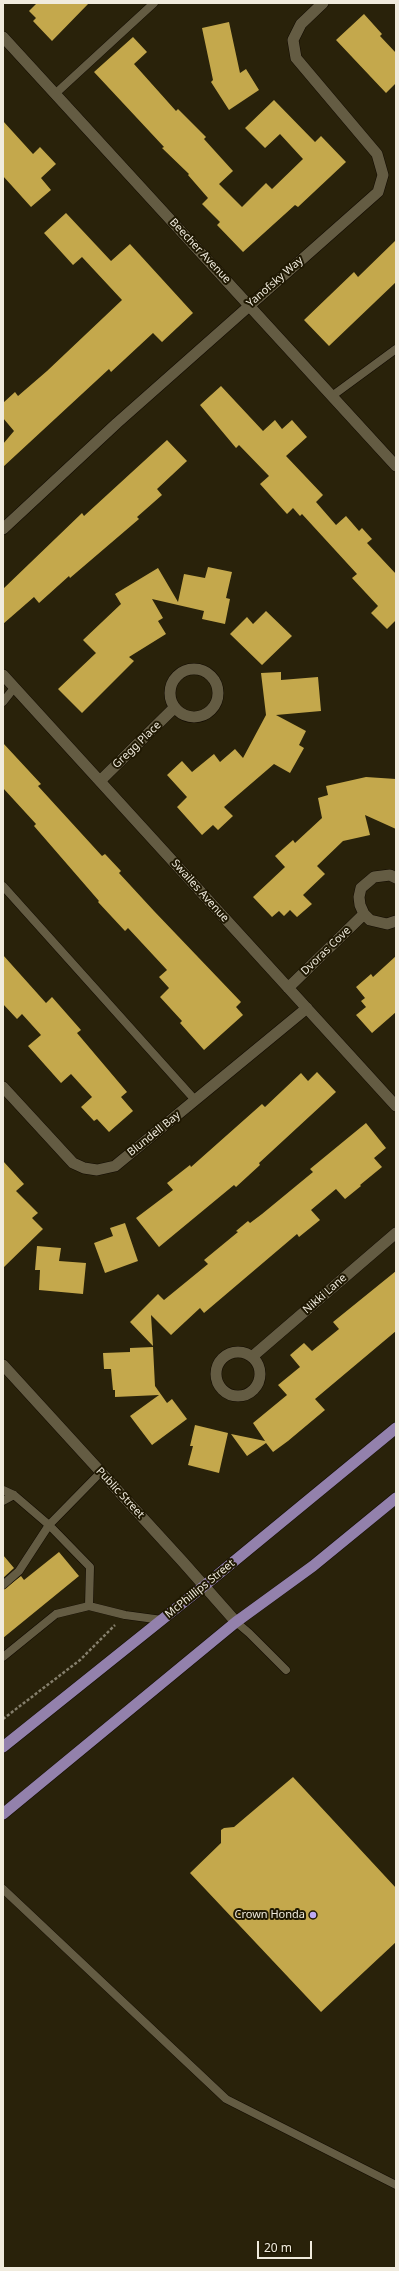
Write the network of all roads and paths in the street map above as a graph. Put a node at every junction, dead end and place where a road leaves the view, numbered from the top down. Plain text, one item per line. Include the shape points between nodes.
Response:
1 (154, 3) edge
2 (323, 3) edge
3 (3, 37) edge
4 (55, 94) junction
5 (249, 305) junction
6 (396, 349) edge
7 (332, 396) junction
8 (396, 466) edge
9 (3, 529) edge
10 (3, 676) edge
11 (14, 688) junction
12 (3, 702) edge
13 (174, 708) junction
14 (100, 782) junction
15 (396, 878) edge
16 (3, 886) edge
17 (364, 914) junction
18 (396, 921) edge
19 (288, 988) junction
20 (307, 1008) junction
21 (3, 1087) edge
22 (195, 1100) junction
23 (396, 1106) edge
24 (396, 1233) edge
25 (253, 1356) junction
26 (3, 1365) edge
27 (396, 1428) edge
28 (100, 1472) junction
29 (3, 1490) edge
30 (14, 1495) junction
31 (396, 1498) edge
32 (3, 1501) edge
33 (49, 1525) junction
34 (3, 1585) edge
35 (204, 1586) junction
36 (89, 1606) junction
37 (120, 1614) junction
38 (162, 1620) junction
39 (236, 1622) junction
40 (3, 1657) edge
41 (286, 1670) dead end
42 (3, 1719) edge
43 (3, 1746) edge
44 (3, 1814) edge
45 (3, 1889) edge
46 (396, 2185) edge

1 - 4 lane
2 - 5 street, Yanofsky Way via 301,24 293,40 296,58 376,154 383,175 378,192
3 - 4 street, Beecher Avenue
4 - 5 street, Beecher Avenue
5 - 7 street, Beecher Avenue
5 - 9 street, Yanofsky Way
6 - 7 lane
7 - 8 street, Beecher Avenue
10 - 11 street, Swailes Avenue
11 - 12 lane
11 - 14 street, Swailes Avenue
13 - 13 street via 188,716 205,715 218,699 219,690 214,678 200,669 190,668 182,671 171,684
13 - 14 street, Gregg Place
14 - 19 street, Swailes Avenue
15 - 17 street via 381,875 367,881 359,897
16 - 22 lane
17 - 18 street via 378,924
17 - 19 street, Dvoras Cove
19 - 20 street, Swailes Avenue
20 - 22 street, Blundell Bay
20 - 23 street, Swailes Avenue
21 - 22 street, Blundell Bay via 73,1163 97,1170 115,1166
24 - 25 street, Nikki Lane
25 - 25 street via 239,1351 231,1352 219,1362 216,1369 217,1381 226,1393 246,1395 258,1384 260,1369
26 - 28 street, Public Street
27 - 35 main road, McPhillips Street
28 - 33 lane
28 - 35 street, Public Street
29 - 30 lane
30 - 32 lane
30 - 33 lane
31 - 39 main road via 313,1566
33 - 34 lane via 19,1571
33 - 36 lane via 90,1567
35 - 38 main road, McPhillips Street
35 - 39 street, Public Street
36 - 37 lane
36 - 40 lane via 56,1614
37 - 38 lane
37 - 42 path via 113,1628 80,1660
38 - 43 main road, McPhillips Street
39 - 41 lane via 250,1632
39 - 44 main road
45 - 46 lane via 226,2099

